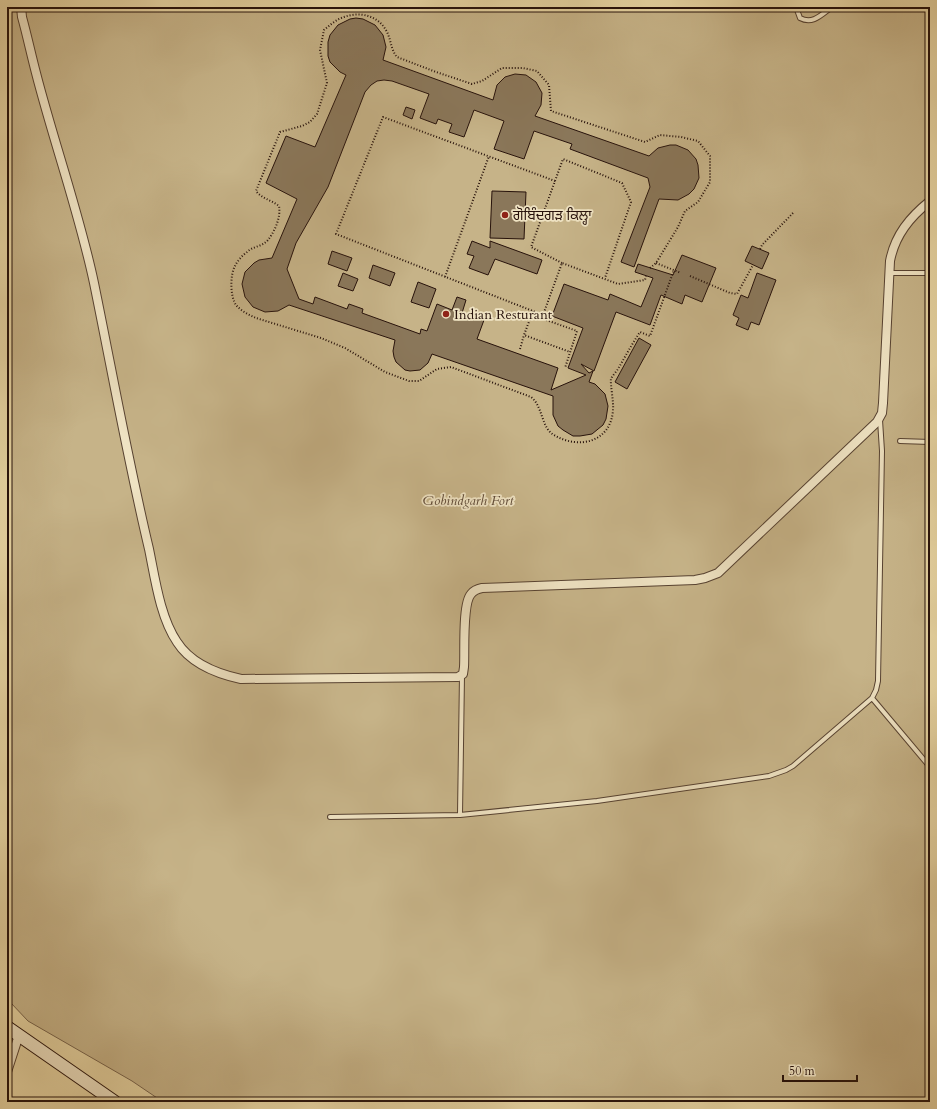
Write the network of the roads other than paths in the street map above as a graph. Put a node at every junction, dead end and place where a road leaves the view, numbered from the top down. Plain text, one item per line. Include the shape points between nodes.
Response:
1 (22, 7) edge
2 (796, 7) edge
3 (832, 7) edge
4 (930, 200) edge
5 (889, 273) junction
6 (930, 273) edge
7 (880, 418) junction
8 (900, 442) dead end
9 (930, 442) edge
10 (462, 675) junction
11 (872, 698) junction
12 (930, 767) edge
13 (460, 815) junction
14 (330, 817) dead end
15 (7, 1027) edge
16 (19, 1035) junction
17 (7, 1072) edge
18 (115, 1102) edge

1 - 10 street via 22,17 36,74 72,196 93,280 162,607 177,643 209,669 241,679
2 - 3 lane via 800,18 809,21
4 - 5 street via 908,223 895,242
5 - 6 lane
5 - 7 street via 883,402
7 - 10 street via 722,569 706,578 475,590 466,603
7 - 11 lane via 882,451 878,681
8 - 9 lane
10 - 13 lane
11 - 12 lane
11 - 13 lane via 793,766 780,773 597,801
13 - 14 lane
15 - 16 main road
16 - 17 street
16 - 18 main road

